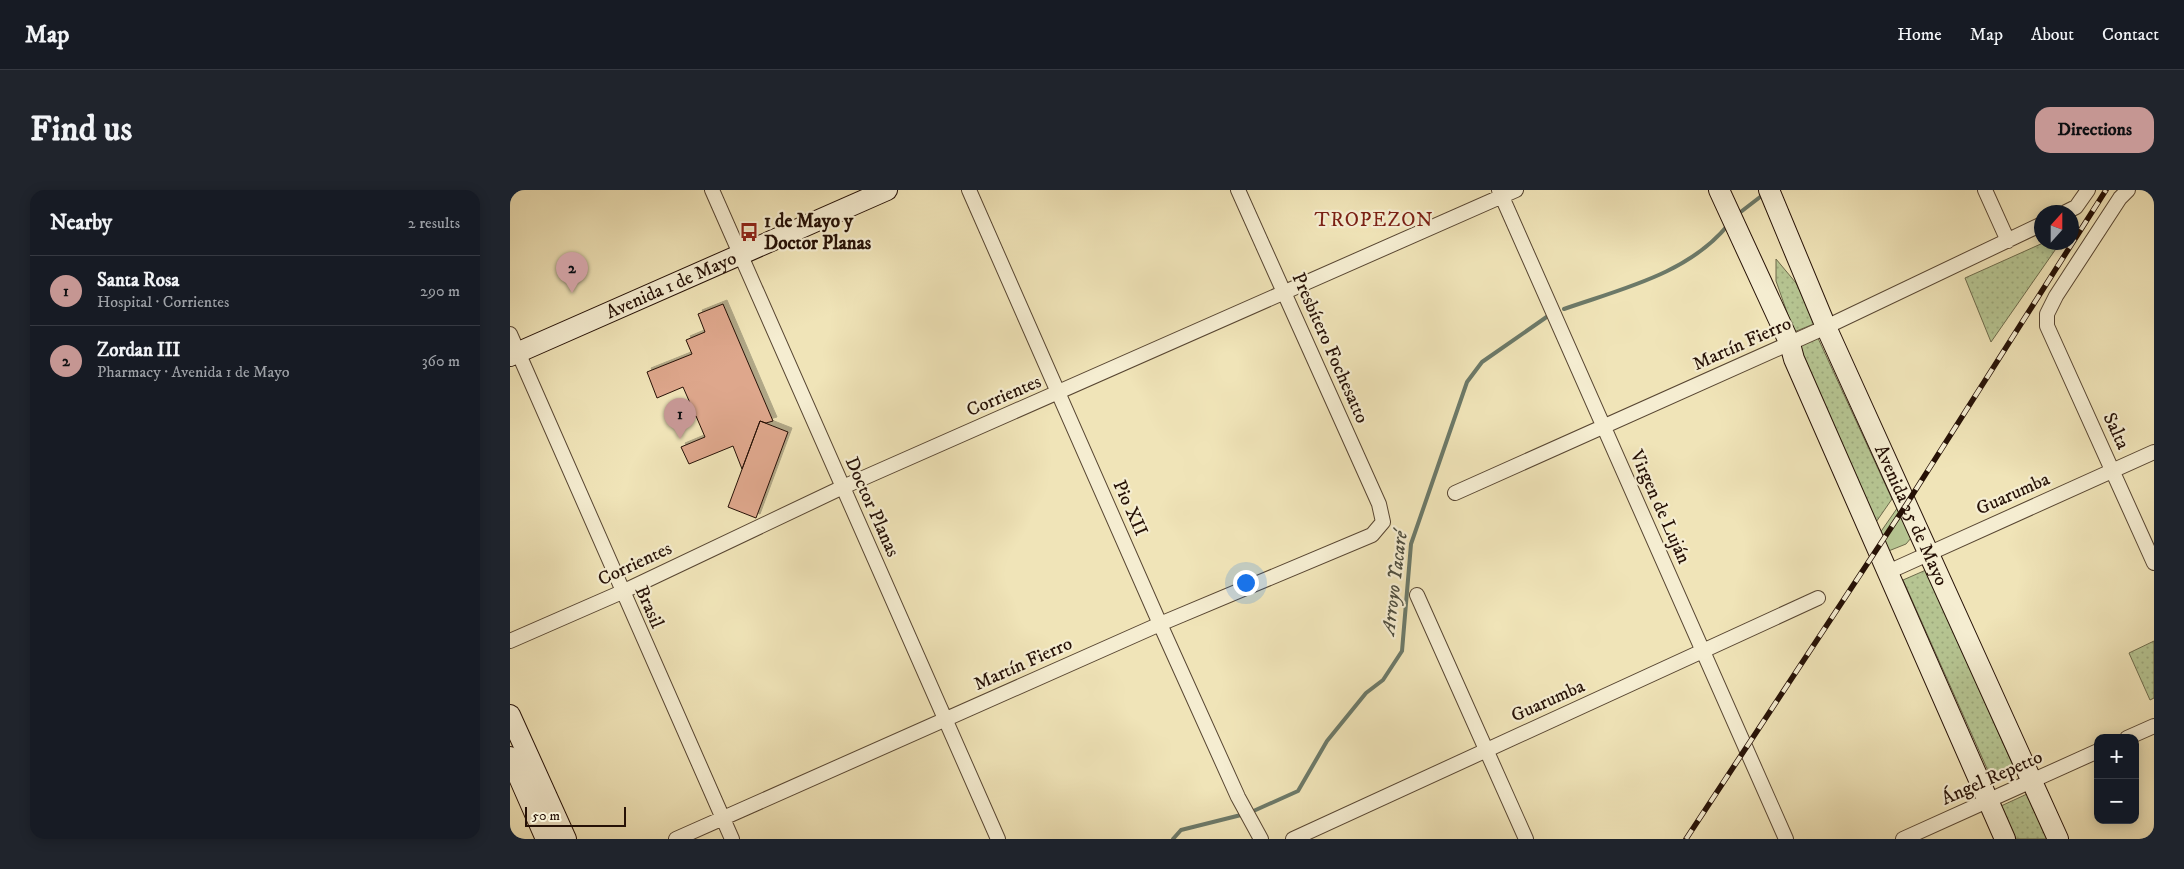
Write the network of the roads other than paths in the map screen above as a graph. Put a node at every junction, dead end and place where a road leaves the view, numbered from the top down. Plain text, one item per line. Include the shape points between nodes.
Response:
1 (712, 190) edge
2 (886, 190) edge
3 (968, 190) edge
4 (1238, 190) edge
5 (1516, 190) edge
6 (1719, 190) edge
7 (1769, 190) edge
8 (1985, 190) edge
9 (2088, 190) edge
10 (2128, 190) edge
11 (1501, 193) edge
12 (2075, 205) edge
13 (2034, 228) edge
14 (2008, 240) junction
15 (741, 256) junction
16 (1284, 292) junction
17 (1826, 328) junction
18 (510, 334) edge
19 (1790, 344) junction
20 (514, 355) edge
21 (1059, 393) junction
22 (1604, 426) junction
23 (2154, 452) edge
24 (2113, 470) junction
25 (843, 487) junction
26 (1455, 493) dead end
27 (1383, 522) joint
28 (1928, 552) junction
29 (2154, 563) edge
30 (1888, 572) junction
31 (622, 592) junction
32 (1417, 595) dead end
33 (1818, 598) dead end
34 (1160, 624) junction
35 (510, 641) edge
36 (1704, 652) junction
37 (510, 715) edge
38 (945, 720) junction
39 (2154, 726) edge
40 (2136, 734) edge
41 (1487, 749) junction
42 (2094, 753) edge
43 (510, 757) edge
44 (2032, 781) junction
45 (1988, 800) junction
46 (722, 818) junction
47 (546, 839) edge
48 (566, 839) edge
49 (676, 839) edge
50 (732, 839) edge
51 (998, 839) edge
52 (1260, 839) edge
53 (1292, 839) edge
54 (1526, 839) edge
55 (1786, 839) edge
56 (1902, 839) edge
57 (2006, 839) edge
58 (2058, 839) edge

1 - 15 street, Doctor Planas
2 - 15 main road, Avenida 1 de Mayo
3 - 21 street, Pio XII
4 - 16 street, Presbítero Fochesatto
5 - 11 street, Corrientes
6 - 19 main road
7 - 17 main road, Avenida 25 de Mayo
8 - 14 street
9 - 12 street
10 - 24 street, Salta via 2047,314 2047,326
11 - 16 street, Corrientes
11 - 22 street, Virgen de Luján
13 - 14 street, Martín Fierro
14 - 17 street, Martín Fierro
15 - 20 main road, Avenida 1 de Mayo
15 - 25 street, Doctor Planas
16 - 21 street, Corrientes
16 - 27 street, Presbítero Fochesatto via 1379,504
17 - 19 street, Martín Fierro
17 - 28 main road, Avenida 25 de Mayo
18 - 20 street, Brasil
19 - 22 street, Martín Fierro
19 - 30 main road
20 - 31 street, Brasil
21 - 25 street, Corrientes
21 - 34 street, Pio XII
22 - 26 street, Martín Fierro
22 - 36 street, Virgen de Luján
23 - 24 street, Guarumba
24 - 28 street, Guarumba
24 - 29 street, Salta
25 - 31 street, Corrientes
25 - 38 street, Doctor Planas
27 - 34 street, Martín Fierro via 1372,535
28 - 30 street, Guarumba
28 - 44 main road, Avenida 25 de Mayo
30 - 45 main road
31 - 35 street, Corrientes
31 - 46 street, Brasil
32 - 41 street
33 - 36 street, Guarumba
34 - 38 street, Martín Fierro
34 - 52 street, Pio XII
36 - 41 street, Guarumba
36 - 55 street, Virgen de Luján
37 - 48 main road
38 - 46 street, Martín Fierro
38 - 51 street, Doctor Planas
39 - 40 street
41 - 53 street, Guarumba
41 - 54 street
42 - 44 street, Ángel Repetto
43 - 47 main road
44 - 45 street, Ángel Repetto
44 - 58 main road, Avenida 25 de Mayo
45 - 56 street, Ángel Repetto
45 - 57 main road
46 - 49 street, Martín Fierro
46 - 50 street, Brasil

